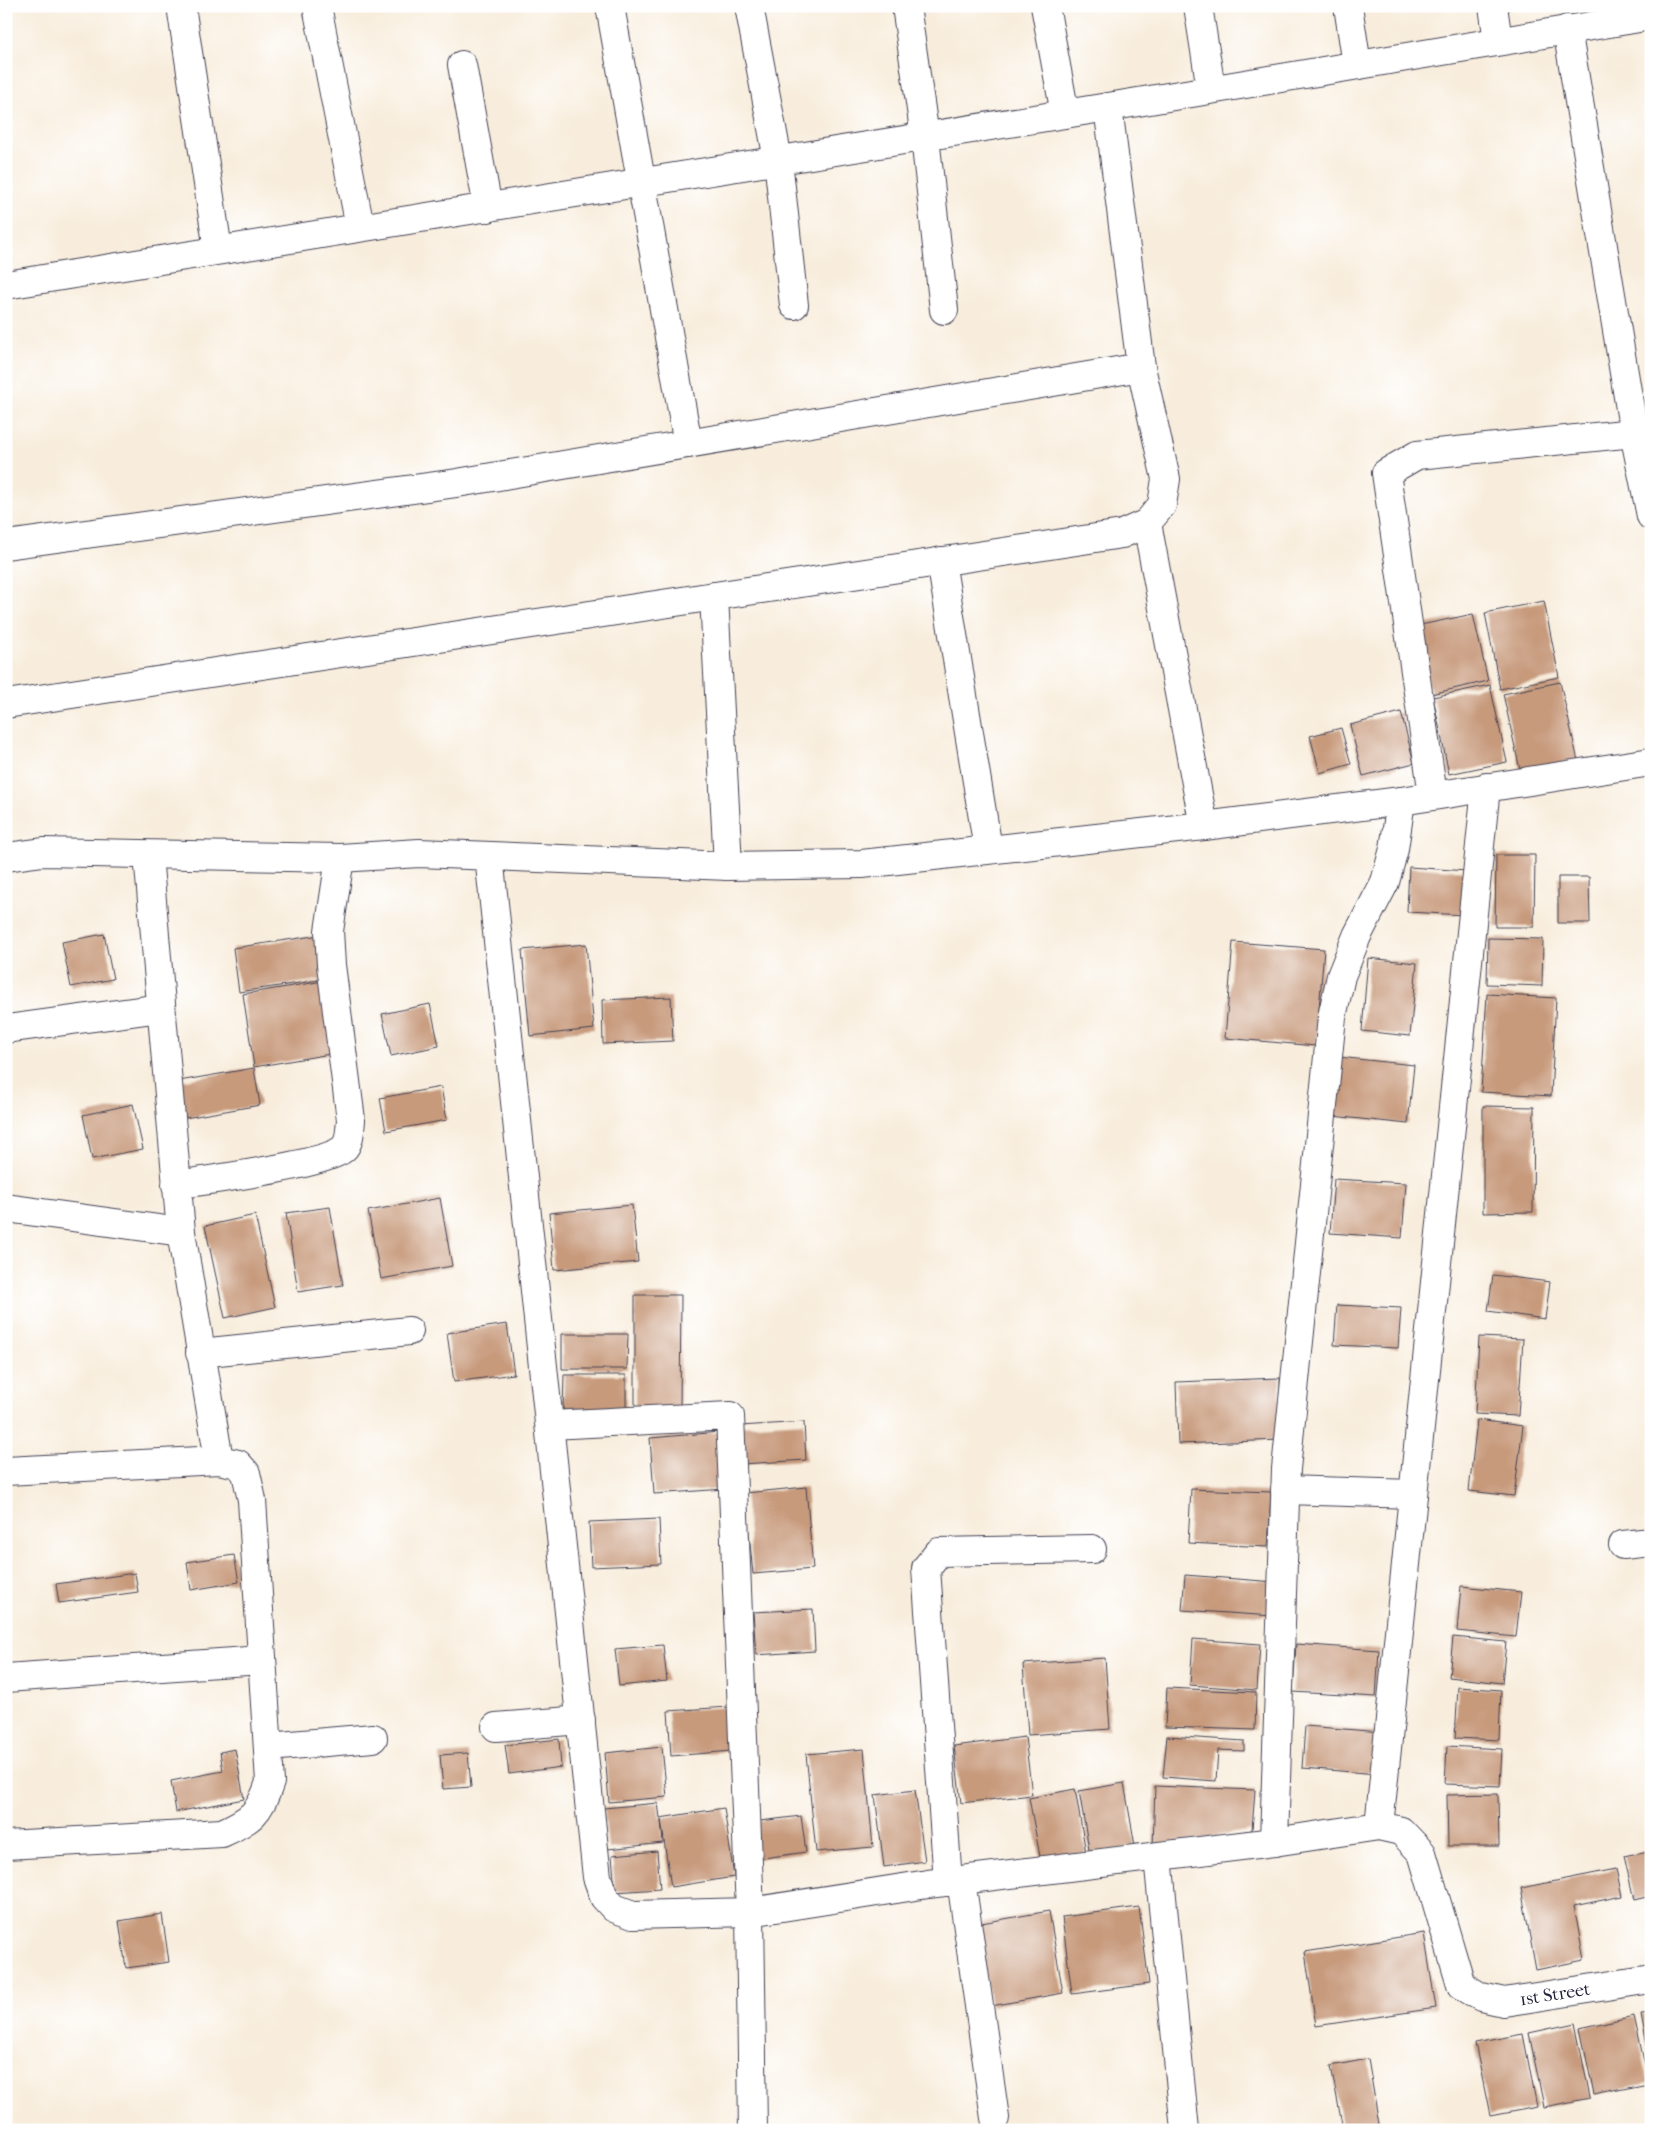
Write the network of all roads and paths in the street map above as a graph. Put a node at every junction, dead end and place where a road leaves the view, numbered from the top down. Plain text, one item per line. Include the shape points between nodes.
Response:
1 (181, 6) edge
2 (317, 6) edge
3 (610, 6) edge
4 (749, 6) edge
5 (906, 6) edge
6 (1045, 6) edge
7 (1198, 6) edge
8 (1348, 6) edge
9 (1493, 6) edge
10 (1651, 16) edge
11 (1567, 29) junction
12 (1498, 41) junction
13 (462, 65) dead end
14 (1356, 65) junction
15 (1211, 89) junction
16 (1108, 107) junction
17 (1065, 114) junction
18 (925, 137) junction
19 (778, 160) junction
20 (641, 182) junction
21 (488, 208) junction
22 (360, 227) junction
23 (218, 250) junction
24 (6, 285) edge
25 (794, 304) dead end
26 (944, 310) dead end
27 (1141, 367) junction
28 (1642, 432) edge
29 (688, 444) junction
30 (1651, 516) edge
31 (1147, 524) junction
32 (6, 545) edge
33 (941, 561) junction
34 (714, 596) junction
35 (6, 704) edge
36 (1651, 762) edge
37 (1486, 787) junction
38 (1433, 795) junction
39 (1401, 800) junction
40 (1204, 826) junction
41 (988, 849) junction
42 (148, 855) junction
43 (6, 856) edge
44 (489, 856) junction
45 (340, 858) junction
46 (728, 866) junction
47 (161, 1008) junction
48 (6, 1029) edge
49 (176, 1185) junction
50 (6, 1208) edge
51 (182, 1232) junction
52 (409, 1332) dead end
53 (200, 1353) junction
54 (550, 1425) junction
55 (219, 1460) junction
56 (6, 1471) edge
57 (1285, 1490) junction
58 (1413, 1494) junction
59 (1651, 1542) edge
60 (1623, 1545) dead end
61 (1092, 1548) dead end
62 (262, 1660) junction
63 (6, 1678) edge
64 (581, 1720) junction
65 (496, 1727) dead end
66 (373, 1738) dead end
67 (268, 1747) junction
68 (1379, 1826) junction
69 (1274, 1842) junction
70 (6, 1845) edge
71 (1158, 1857) junction
72 (954, 1881) junction
73 (750, 1912) junction
74 (1651, 1979) edge
75 (994, 2118) dead end
76 (753, 2130) edge
77 (1185, 2130) edge

1 - 23 street
2 - 22 street
3 - 20 street
4 - 19 street
5 - 18 street
6 - 17 street
7 - 15 street
8 - 14 street
9 - 12 street
10 - 11 street
11 - 12 street
11 - 28 street
12 - 14 street
13 - 21 street
14 - 15 street
15 - 16 street
16 - 17 street
16 - 27 street
17 - 18 street
18 - 19 street
18 - 26 street
19 - 20 street
19 - 25 street
20 - 21 street
20 - 29 street
21 - 22 street
22 - 23 street
23 - 24 street
27 - 29 street
27 - 31 street via 1166,479 1162,505
28 - 30 street
28 - 38 street via 1417,455 1386,473
29 - 32 street via 457,483
31 - 33 street via 1122,534
31 - 40 street
33 - 34 street
33 - 41 street
34 - 35 street
34 - 46 street
36 - 37 street
37 - 38 street
37 - 58 street
38 - 39 street
39 - 40 street
39 - 57 street via 1394,849 1384,882 1356,936 1341,976 1332,1017
40 - 41 street
41 - 46 street via 862,864
42 - 43 street via 43,852
42 - 45 street
42 - 47 street
44 - 45 street via 420,852
44 - 46 street
44 - 54 street
45 - 49 street via 329,931 351,1120 345,1148 336,1154 304,1163
47 - 48 street
47 - 49 street
49 - 51 street
50 - 51 street
51 - 53 street
52 - 53 street
53 - 55 street
54 - 64 street
54 - 73 street via 730,1416
55 - 56 street
55 - 62 street via 238,1464 246,1473 252,1500
57 - 58 street
57 - 69 street
58 - 68 street
59 - 60 street
61 - 72 street via 939,1552 926,1568
62 - 63 street
62 - 67 street
64 - 65 street
64 - 73 street via 597,1877 604,1897 614,1908 632,1915
66 - 67 street
67 - 70 street via 270,1782 263,1804 243,1824 222,1834
68 - 69 street
68 - 74 street, 1st Street via 1401,1831 1422,1853 1461,1985 1481,1997 1504,2002
69 - 71 street
71 - 72 street
71 - 77 street
72 - 73 street
72 - 75 street
73 - 76 street

